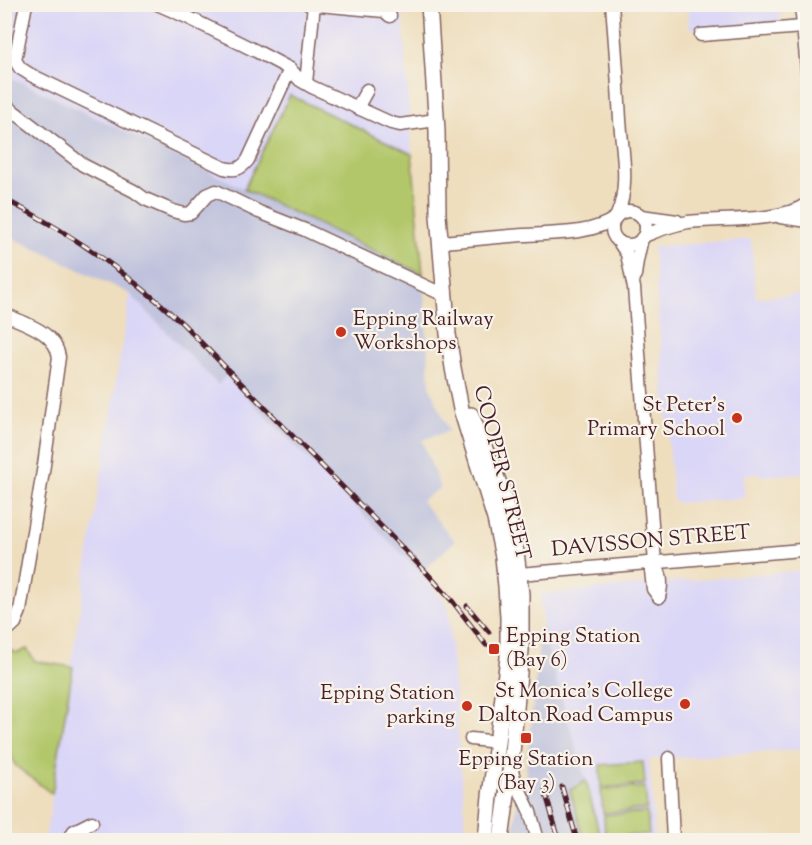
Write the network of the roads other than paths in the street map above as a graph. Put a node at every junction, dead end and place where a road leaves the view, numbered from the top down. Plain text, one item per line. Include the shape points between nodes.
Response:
1 (26, 4) edge
2 (308, 4) edge
3 (419, 4) edge
4 (429, 4) edge
5 (612, 4) edge
6 (801, 4) edge
7 (158, 5) edge
8 (314, 5) edge
9 (390, 16) dead end
10 (803, 27) junction
11 (701, 35) dead end
12 (290, 69) junction
13 (807, 80) edge
14 (306, 83) junction
15 (367, 90) dead end
16 (4, 104) edge
17 (357, 108) junction
18 (432, 121) junction
19 (624, 167) junction
20 (807, 204) edge
21 (640, 215) junction
22 (767, 216) junction
23 (616, 217) junction
24 (807, 220) edge
25 (687, 222) junction
26 (574, 231) junction
27 (643, 237) junction
28 (618, 241) junction
29 (440, 242) junction
30 (634, 288) junction
31 (444, 295) junction
32 (4, 314) edge
33 (805, 550) edge
34 (655, 563) junction
35 (512, 574) junction
36 (4, 633) edge
37 (471, 739) dead end
38 (497, 742) junction
39 (669, 758) dead end
40 (511, 765) junction
41 (92, 822) dead end
42 (69, 840) edge
43 (486, 840) edge
44 (501, 840) edge
45 (538, 840) edge
46 (673, 840) edge

1 - 12 street via 15,60 20,68 231,170 244,166 248,160
2 - 8 street
3 - 18 main road, COOPER STREET
4 - 18 main road, COOPER STREET
5 - 19 street
6 - 10 street
7 - 12 street
8 - 9 street via 384,11
8 - 14 street
10 - 11 street
10 - 13 street
12 - 14 street
14 - 17 street
15 - 17 street
16 - 31 street via 83,165 156,204 187,214 216,191
17 - 18 street via 396,124
18 - 29 main road, COOPER STREET
19 - 21 street
19 - 23 street via 623,196
20 - 22 street via 791,212
20 - 24 street
21 - 23 street via 627,211
21 - 25 street
21 - 27 street via 646,226
22 - 24 street
22 - 25 street
23 - 26 street
23 - 28 street via 612,229
25 - 27 street
26 - 28 street
26 - 29 street
27 - 28 street via 629,245
27 - 30 street
28 - 30 street via 626,253
29 - 31 main road, COOPER STREET
30 - 34 street
31 - 35 main road, COOPER STREET via 466,429
32 - 36 street via 48,336 59,357 20,611 15,623
33 - 34 street, DAVISSON STREET
34 - 35 street, DAVISSON STREET
35 - 38 main road, COOPER STREET
35 - 40 main road, COOPER STREET via 522,625
37 - 38 street
38 - 43 main road, COOPER STREET
39 - 46 street
40 - 44 main road, COOPER STREET
40 - 45 street
41 - 42 street via 74,831

